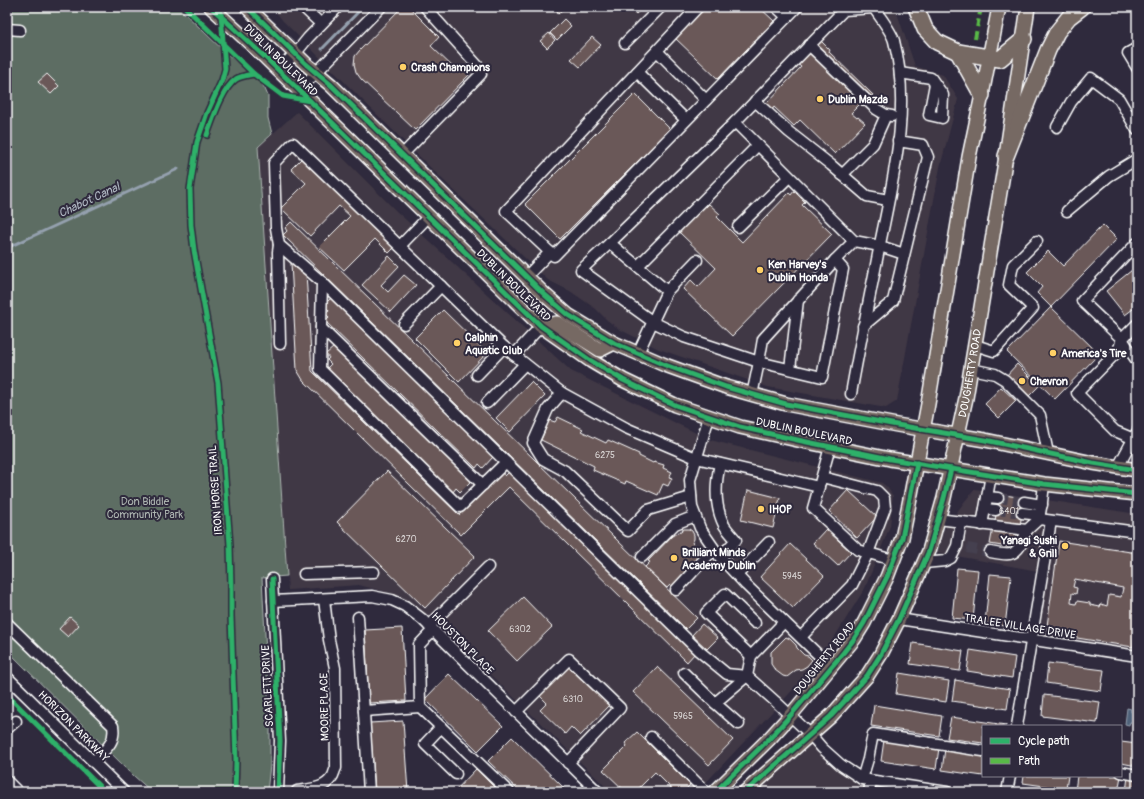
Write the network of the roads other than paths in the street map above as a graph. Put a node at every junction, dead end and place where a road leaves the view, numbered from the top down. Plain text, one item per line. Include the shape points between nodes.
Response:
1 (211, 7) edge
2 (303, 7) edge
3 (338, 7) edge
4 (381, 7) edge
5 (425, 7) edge
6 (660, 7) edge
7 (698, 7) edge
8 (776, 7) edge
9 (797, 7) edge
10 (874, 7) edge
11 (916, 7) edge
12 (999, 7) edge
13 (1028, 7) edge
14 (1082, 7) edge
15 (251, 8) edge
16 (787, 17) junction
17 (321, 24) junction
18 (7, 29) edge
19 (20, 30) dead end
20 (1024, 39) junction
21 (625, 43) dead end
22 (809, 45) junction
23 (1137, 48) edge
24 (657, 51) junction
25 (958, 52) junction
26 (295, 54) junction
27 (989, 57) junction
28 (1137, 68) edge
29 (278, 70) junction
30 (637, 72) junction
31 (316, 73) junction
32 (900, 73) junction
33 (935, 84) dead end
34 (299, 90) junction
35 (982, 95) junction
36 (706, 100) junction
37 (755, 101) junction
38 (886, 115) junction
39 (900, 117) junction
40 (686, 120) junction
41 (735, 122) junction
42 (1057, 127) dead end
43 (1137, 130) edge
44 (898, 141) junction
45 (758, 146) junction
46 (402, 155) junction
47 (1006, 156) junction
48 (1137, 159) edge
49 (842, 175) junction
50 (789, 177) junction
51 (888, 200) junction
52 (1067, 211) dead end
53 (428, 216) junction
54 (738, 227) dead end
55 (1037, 240) dead end
56 (854, 241) junction
57 (610, 243) junction
58 (1137, 243) edge
59 (279, 245) junction
60 (400, 246) junction
61 (880, 246) junction
62 (550, 252) junction
63 (904, 254) junction
64 (697, 260) dead end
65 (835, 260) junction
66 (638, 266) junction
67 (526, 277) junction
68 (322, 282) junction
69 (441, 286) junction
70 (667, 291) junction
71 (798, 300) junction
72 (653, 322) junction
73 (404, 324) dead end
74 (1137, 324) edge
75 (541, 326) junction
76 (863, 326) junction
77 (321, 328) junction
78 (1122, 339) junction
79 (614, 343) junction
80 (280, 344) dead end
81 (975, 345) junction
82 (504, 347) junction
83 (638, 353) junction
84 (514, 355) junction
85 (1137, 361) edge
86 (759, 362) junction
87 (525, 364) junction
88 (971, 369) junction
89 (790, 370) junction
90 (477, 375) dead end
91 (562, 393) junction
92 (752, 394) junction
93 (851, 394) dead end
94 (488, 402) dead end
95 (709, 417) junction
96 (923, 430) junction
97 (958, 435) junction
98 (1135, 436) edge
99 (830, 447) junction
100 (1048, 453) junction
101 (696, 458) junction
102 (506, 462) junction
103 (917, 463) junction
104 (720, 464) junction
105 (1118, 467) junction
106 (951, 469) junction
107 (1137, 470) edge
108 (991, 475) junction
109 (822, 477) junction
110 (1044, 484) junction
111 (483, 485) junction
112 (819, 487) junction
113 (1137, 494) edge
114 (987, 496) junction
115 (691, 497) junction
116 (998, 498) tunnel mouth
117 (1024, 502) tunnel mouth
118 (985, 509) junction
119 (996, 510) tunnel mouth
120 (1022, 513) tunnel mouth
121 (1040, 513) junction
122 (695, 516) junction
123 (938, 519) junction
124 (1051, 521) junction
125 (961, 522) junction
126 (982, 524) junction
127 (1027, 530) junction
128 (1137, 532) edge
129 (769, 542) dead end
130 (990, 552) tunnel mouth
131 (717, 553) junction
132 (868, 553) junction
133 (642, 557) dead end
134 (893, 560) junction
135 (924, 563) junction
136 (488, 567) dead end
137 (374, 572) dead end
138 (304, 574) dead end
139 (736, 575) junction
140 (272, 579) dead end
141 (676, 590) dead end
142 (324, 599) junction
143 (273, 601) junction
144 (358, 617) dead end
145 (899, 619) junction
146 (784, 622) junction
147 (7, 623) edge
148 (755, 624) dead end
149 (431, 628) junction
150 (800, 637) junction
151 (1032, 640) junction
152 (751, 656) junction
153 (1137, 656) edge
154 (831, 667) junction
155 (684, 673) dead end
156 (747, 676) junction
157 (7, 677) edge
158 (715, 703) junction
159 (420, 706) junction
160 (364, 711) junction
161 (516, 712) junction
162 (790, 716) junction
163 (16, 721) dead end
164 (739, 724) dead end
165 (1017, 725) edge
166 (441, 727) junction
167 (7, 729) edge
168 (810, 734) junction
169 (651, 737) dead end
170 (982, 751) edge
171 (93, 762) junction
172 (568, 763) junction
173 (1122, 772) edge
174 (456, 774) dead end
175 (1137, 775) edge
176 (1010, 777) edge
177 (866, 780) junction
178 (7, 781) edge
179 (895, 788) edge
180 (750, 790) edge
181 (297, 791) edge
182 (18, 792) edge
183 (124, 792) edge
184 (278, 792) edge
185 (368, 792) edge
186 (508, 792) edge
187 (598, 792) edge
188 (706, 792) edge
189 (715, 792) edge
190 (869, 792) edge
191 (947, 792) edge
192 (1007, 792) edge

1 - 29 main road, DUBLIN BOULEVARD
2 - 17 street
3 - 17 street
4 - 31 street
5 - 46 street via 478,66 481,74
6 - 21 street
7 - 24 street
8 - 16 street
9 - 16 street
10 - 22 street via 844,10
10 - 32 street via 894,39
11 - 25 highway via 925,29 937,42
12 - 27 main road, DOUGHERTY ROAD
13 - 20 main road, DOUGHERTY ROAD
14 - 47 highway via 1057,32
15 - 26 main road, DUBLIN BOULEVARD
16 - 36 street
17 - 26 street
18 - 19 street
20 - 27 highway via 1000,59
20 - 47 main road, DOUGHERTY ROAD
22 - 37 street
22 - 38 street via 876,109
23 - 28 street via 1128,53
24 - 30 street
24 - 36 street
25 - 27 highway
25 - 35 highway
26 - 29 street
26 - 31 main road, DUBLIN BOULEVARD
27 - 35 main road, DOUGHERTY ROAD
29 - 34 main road, DUBLIN BOULEVARD
30 - 40 street
30 - 62 street via 506,211
31 - 34 street
31 - 46 main road, DUBLIN BOULEVARD
32 - 33 street via 931,78
32 - 39 street
34 - 53 main road, DUBLIN BOULEVARD
35 - 96 main road, DOUGHERTY ROAD via 969,157
36 - 40 street
37 - 41 street
37 - 49 street
38 - 39 street
38 - 49 street via 873,144
39 - 44 street
40 - 62 street via 554,256
41 - 45 street
41 - 57 street
42 - 43 street via 1070,102 1091,78 1119,99
44 - 51 street
44 - 63 street via 923,145 928,157
45 - 50 street
45 - 66 street
46 - 67 main road, DUBLIN BOULEVARD
47 - 81 main road, DOUGHERTY ROAD
48 - 52 street via 1109,176
49 - 51 street via 867,196
50 - 54 street
50 - 56 street
51 - 61 street
53 - 60 street
53 - 75 main road, DUBLIN BOULEVARD
55 - 81 street via 1013,265 1009,285 1033,308 994,351
56 - 61 street
56 - 65 street
57 - 66 street
57 - 72 street via 581,270
58 - 78 street via 1082,301
59 - 60 street via 274,163 293,143
59 - 68 street
59 - 80 street
60 - 69 street
61 - 63 street
61 - 76 street
62 - 67 street
63 - 76 street via 893,301
64 - 70 street
65 - 71 street
65 - 89 street via 843,269 822,377
66 - 70 street
67 - 79 main road, DUBLIN BOULEVARD via 568,315
68 - 77 street
68 - 102 street
69 - 73 street
69 - 82 street
70 - 72 street
71 - 86 street via 763,339
71 - 89 street
72 - 83 street
72 - 86 street via 684,337
74 - 78 street
75 - 79 main road via 557,323 600,350
75 - 84 street
75 - 95 main road, DUBLIN BOULEVARD via 623,380 675,405
76 - 93 street
77 - 111 street
77 - 111 street via 320,369 460,507
78 - 85 street
78 - 98 street via 1118,351 1077,392 1115,431
79 - 83 main road, DUBLIN BOULEVARD
81 - 88 main road, DOUGHERTY ROAD
82 - 84 street
82 - 90 street
83 - 92 main road, DUBLIN BOULEVARD via 726,387
84 - 87 street
86 - 89 street
86 - 92 street
87 - 91 street
87 - 94 street
88 - 97 main road, DOUGHERTY ROAD
88 - 100 street via 995,374 1005,380 1040,415
91 - 101 street via 626,428
91 - 115 street via 548,408 533,443 543,459 565,470 628,531 648,510
92 - 96 main road, DUBLIN BOULEVARD via 786,404
95 - 99 main road, DUBLIN BOULEVARD via 740,427
95 - 101 street
96 - 97 main road, DUBLIN BOULEVARD
96 - 103 main road, DOUGHERTY ROAD
97 - 100 main road, DUBLIN BOULEVARD
97 - 106 main road, DOUGHERTY ROAD
98 - 105 street
99 - 103 main road, DUBLIN BOULEVARD
99 - 109 street
100 - 105 main road, DUBLIN BOULEVARD
101 - 104 street
101 - 115 street via 690,480
102 - 111 street
102 - 156 street via 699,651 727,674
103 - 106 main road, DUBLIN BOULEVARD
103 - 134 main road, DOUGHERTY ROAD via 902,538
104 - 112 street
104 - 131 street via 716,491 718,508 724,525 736,540
105 - 107 main road, DUBLIN BOULEVARD
106 - 108 main road, DUBLIN BOULEVARD
106 - 123 main road, DOUGHERTY ROAD
108 - 110 main road, DUBLIN BOULEVARD
108 - 114 street
109 - 112 street
109 - 132 street via 873,489 884,498 885,508
110 - 113 main road, DUBLIN BOULEVARD
110 - 121 street
112 - 132 street via 813,508 858,550
114 - 116 street
114 - 118 street
115 - 122 street
117 - 121 street
118 - 119 street
118 - 126 street
120 - 121 street
121 - 124 street
121 - 127 street
122 - 131 street via 702,533
122 - 133 street via 675,524
123 - 125 street
123 - 135 main road, DOUGHERTY ROAD
124 - 128 street
124 - 151 street
125 - 126 street
125 - 135 street via 962,547 945,561
126 - 127 street
127 - 130 street via 1017,550 1010,554
129 - 139 street
131 - 139 street
131 - 141 street
132 - 134 street
132 - 150 street via 852,585
134 - 154 main road, DOUGHERTY ROAD via 864,623
135 - 145 main road, DOUGHERTY ROAD
136 - 149 street
137 - 138 street
139 - 146 street
140 - 143 street, SCARLETT DRIVE
142 - 143 street, HOUSTON PLACE
142 - 149 street, HOUSTON PLACE via 372,596 392,600 405,606
142 - 181 street, MOORE PLACE via 335,668 336,768 327,783 320,787
143 - 184 street, SCARLETT DRIVE via 280,741
144 - 160 street
145 - 151 street, TRALEE VILLAGE DRIVE
145 - 168 main road, DOUGHERTY ROAD via 867,676 831,716
146 - 150 street
146 - 152 street
147 - 171 street via 113,726 111,744
148 - 152 street via 725,594 706,613
149 - 159 street via 419,646
149 - 161 street, HOUSTON PLACE
150 - 154 street
151 - 153 street, TRALEE VILLAGE DRIVE
151 - 165 street
152 - 156 street
154 - 162 main road, DOUGHERTY ROAD
155 - 158 street
156 - 158 street
156 - 162 street
157 - 171 street, HORIZON PARKWAY
158 - 164 street
159 - 160 street
159 - 166 street
160 - 185 street
161 - 172 street, HOUSTON PLACE
161 - 172 street via 569,659 620,708
162 - 168 street
162 - 189 main road, DOUGHERTY ROAD
163 - 167 street
166 - 174 street via 425,744
166 - 186 street
168 - 177 street via 841,765
168 - 180 main road, DOUGHERTY ROAD
169 - 188 street
170 - 177 street via 873,734
171 - 183 street, HORIZON PARKWAY
172 - 187 street, HOUSTON PLACE
173 - 175 street
176 - 192 street
177 - 179 street
177 - 190 street
178 - 182 street
179 - 191 street

